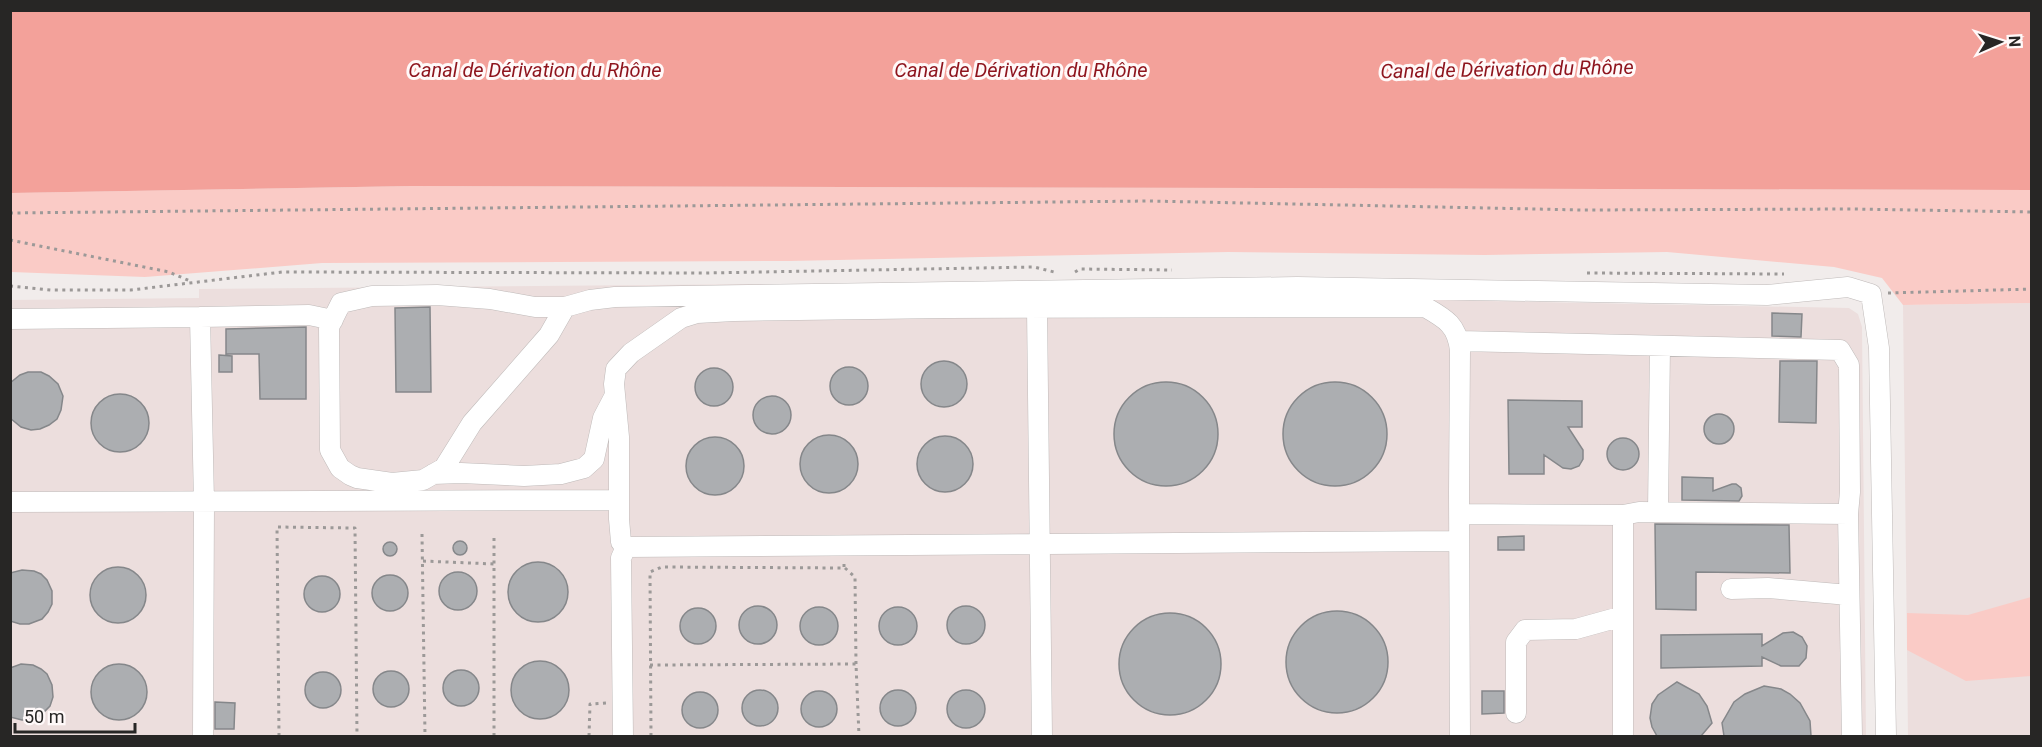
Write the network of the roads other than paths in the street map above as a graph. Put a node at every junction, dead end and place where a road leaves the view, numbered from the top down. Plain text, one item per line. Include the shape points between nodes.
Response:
1 (565, 307) junction
2 (1037, 308) junction
3 (200, 317) junction
4 (10, 319) edge
5 (333, 320) junction
6 (1459, 341) junction
7 (1660, 346) junction
8 (614, 397) junction
9 (433, 474) junction
10 (497, 475) junction
11 (357, 478) junction
12 (619, 500) junction
13 (353, 501) junction
14 (430, 501) junction
15 (10, 502) edge
16 (204, 502) junction
17 (1658, 512) junction
18 (1459, 514) junction
19 (1848, 514) junction
20 (1623, 515) junction
21 (1459, 541) junction
22 (1041, 545) junction
23 (627, 547) junction
24 (1731, 589) dead end
25 (1849, 595) junction
26 (1623, 616) junction
27 (1516, 713) dead end
28 (203, 736) edge
29 (623, 736) edge
30 (1042, 736) edge
31 (1461, 736) edge
32 (1623, 736) edge
33 (1852, 736) edge
34 (1886, 736) edge

1 - 5 street via 437,295 372,296 341,303
1 - 9 street via 549,335 472,423 444,468
1 - 34 street via 615,297 1297,287 1767,295 1848,287 1871,294 1879,348
2 - 6 street via 1425,307 1444,317
2 - 8 street via 697,313 681,318 622,361 616,369
2 - 22 street
3 - 4 street
3 - 5 street via 309,315
3 - 16 street
5 - 11 street via 329,327 330,450 340,468
6 - 7 street
6 - 18 street
7 - 17 street
7 - 19 street via 1840,350 1849,365
8 - 10 street via 603,418 594,459 584,468 561,474
8 - 12 street via 619,437
9 - 10 street
9 - 11 street via 423,480 392,483
10 - 14 street
11 - 13 street
12 - 14 street
12 - 23 street via 621,542
13 - 14 street
13 - 16 street
15 - 16 street
16 - 28 street
17 - 19 street
17 - 20 street
18 - 20 street
18 - 21 street
19 - 25 street
20 - 26 street
21 - 22 street
21 - 31 street
22 - 23 street
22 - 30 street
23 - 29 street via 621,558
24 - 25 street
25 - 33 street
26 - 27 street via 1576,629 1525,630 1516,642
26 - 32 street

